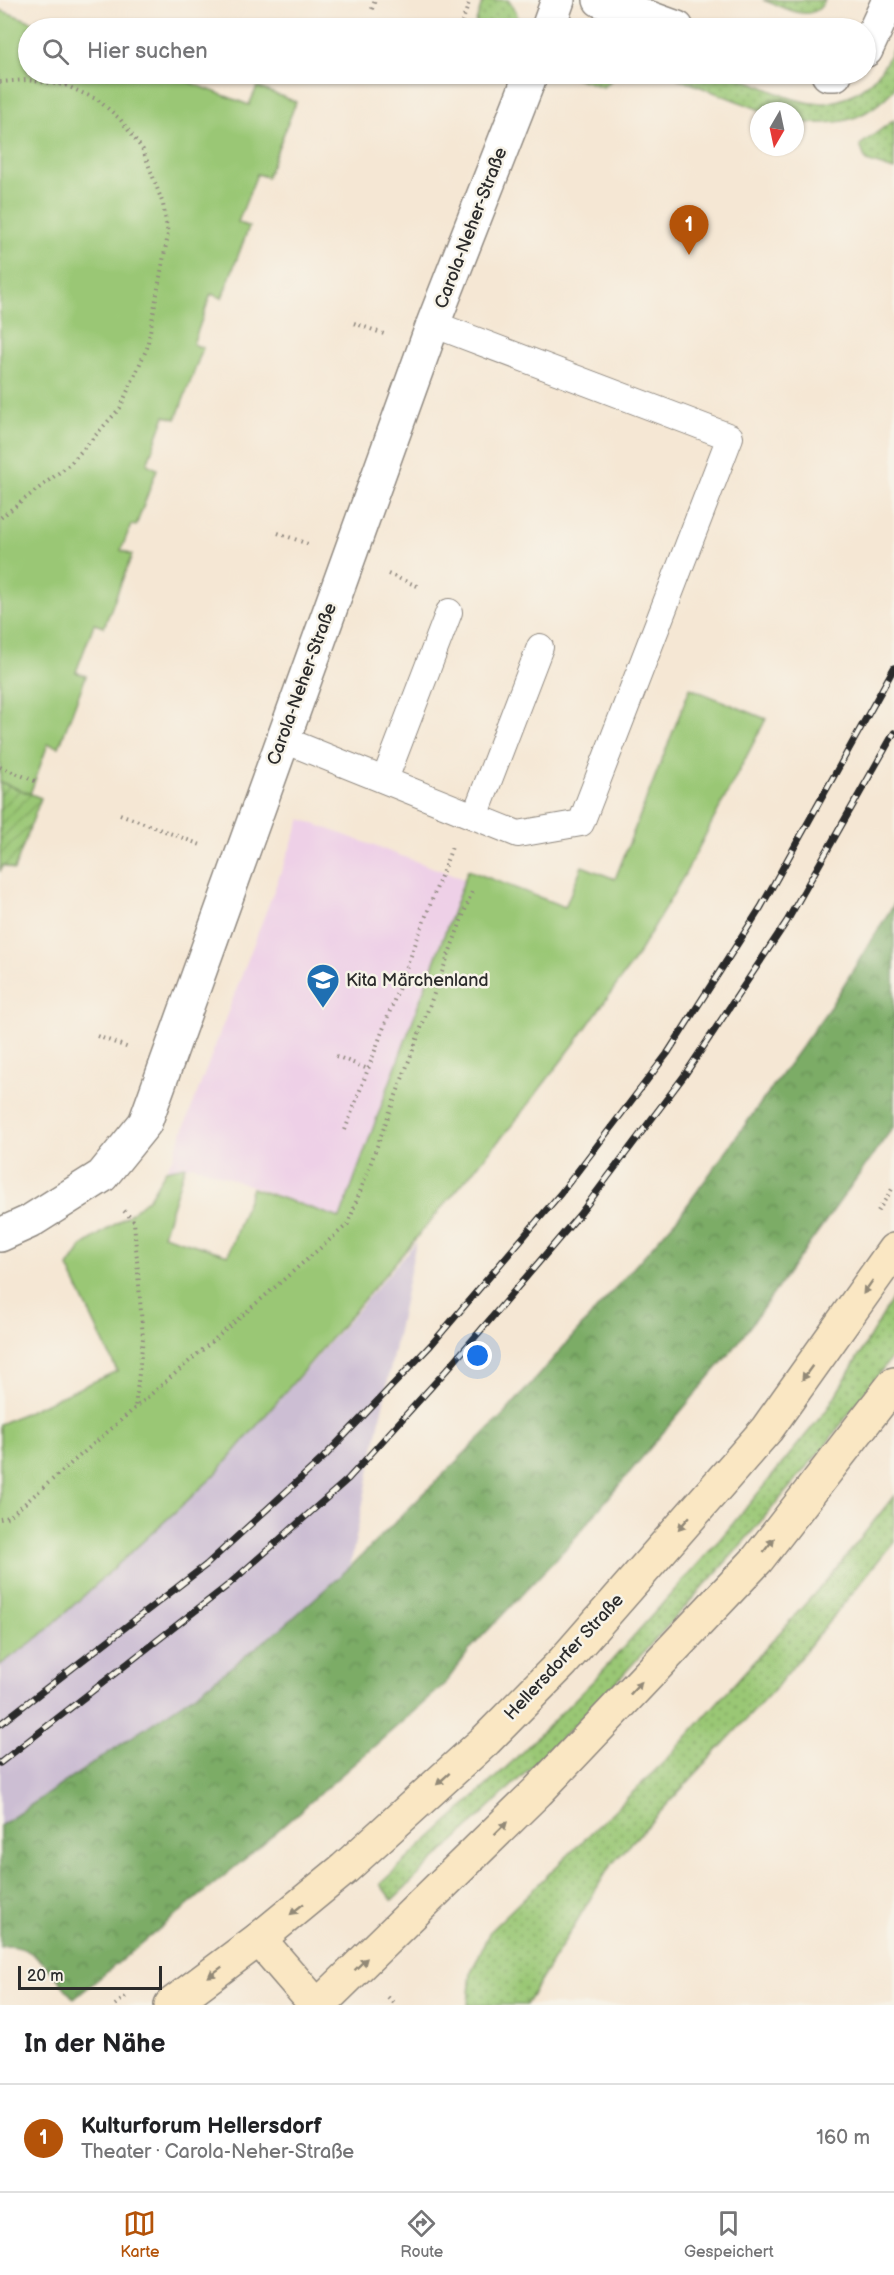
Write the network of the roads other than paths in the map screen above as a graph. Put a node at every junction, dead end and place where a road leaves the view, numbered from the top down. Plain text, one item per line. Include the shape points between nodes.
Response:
1 (558, 0) edge
2 (600, 0) edge
3 (889, 0) edge
4 (552, 18) edge
5 (650, 18) edge
6 (876, 28) edge
7 (527, 84) edge
8 (433, 324) junction
9 (449, 612) road end
10 (540, 647) dead end
11 (282, 739) junction
12 (385, 779) junction
13 (475, 816) junction
14 (0, 1235) edge
15 (894, 1250) edge
16 (894, 1384) edge
17 (259, 1939) junction
18 (171, 2005) edge
19 (317, 2005) edge

1 - 4 street
2 - 5 street
3 - 6 street
7 - 8 street, Carola-Neher-Straße
8 - 11 street, Carola-Neher-Straße
8 - 13 lane via 730,437 581,823 518,834
9 - 12 lane
10 - 13 lane
11 - 12 lane
11 - 14 street, Carola-Neher-Straße via 145,1123 102,1176 29,1222
12 - 13 lane
15 -> 17 main road, Hellersdorfer Straße via 766,1429 563,1662 469,1755 344,1869
19 -> 16 main road via 538,1791 757,1560
17 -> 18 main road, Hellersdorfer Straße
17 - 19 main road

